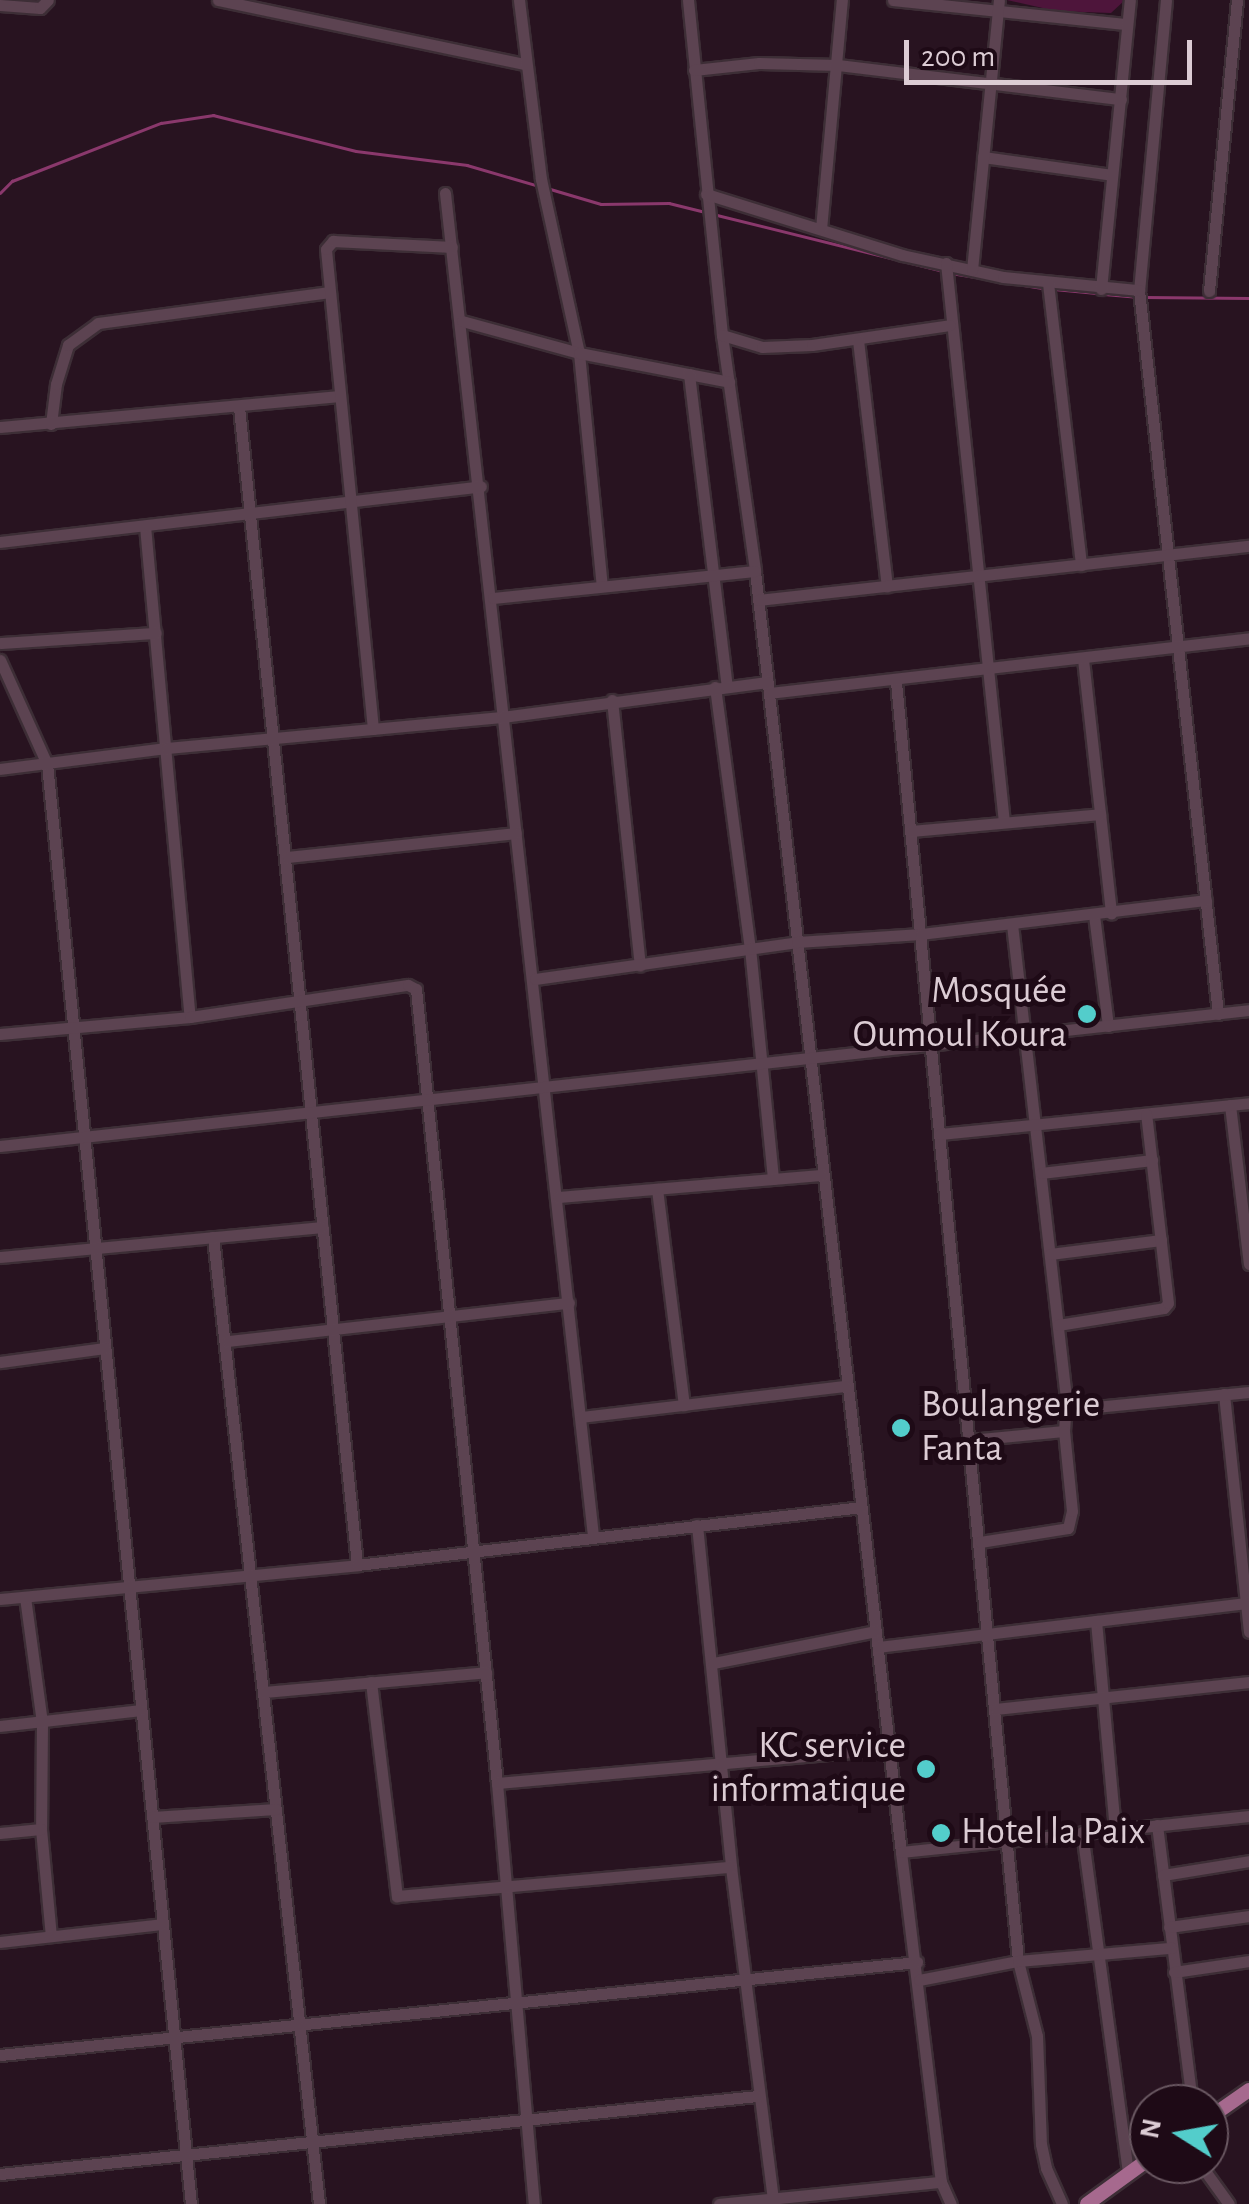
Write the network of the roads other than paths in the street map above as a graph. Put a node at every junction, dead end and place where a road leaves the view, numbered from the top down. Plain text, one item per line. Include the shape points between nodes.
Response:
1 (48, 0) edge
2 (218, 0) edge
3 (519, 0) edge
4 (688, 0) edge
5 (842, 0) edge
6 (893, 0) edge
7 (1130, 0) edge
8 (1166, 0) edge
9 (1237, 0) edge
10 (922, 2) edge
11 (0, 5) edge
12 (999, 5) edge
13 (1128, 24) junction
14 (525, 64) junction
15 (838, 65) junction
16 (694, 70) junction
17 (990, 85) junction
18 (1121, 99) junction
19 (983, 157) junction
20 (1112, 175) junction
21 (445, 193) dead end
22 (706, 194) junction
23 (821, 229) junction
24 (452, 248) junction
25 (946, 263) junction
26 (972, 270) junction
27 (1048, 283) junction
28 (1101, 288) junction
29 (1139, 290) junction
30 (1208, 291) dead end
31 (330, 292) junction
32 (462, 321) junction
33 (950, 325) junction
34 (722, 335) junction
35 (858, 340) junction
36 (579, 353) junction
37 (689, 374) junction
38 (729, 382) junction
39 (340, 396) junction
40 (240, 407) junction
41 (51, 424) junction
42 (0, 427) edge
43 (480, 486) junction
44 (351, 501) junction
45 (252, 512) junction
46 (146, 526) junction
47 (0, 542) edge
48 (1249, 546) edge
49 (1169, 556) junction
50 (1081, 566) junction
51 (755, 571) junction
52 (714, 575) junction
53 (980, 576) junction
54 (602, 586) junction
55 (887, 586) junction
56 (493, 598) junction
57 (758, 600) junction
58 (156, 633) junction
59 (1249, 638) edge
60 (0, 643) edge
61 (1179, 647) junction
62 (1083, 659) junction
63 (0, 660) edge
64 (988, 670) junction
65 (896, 682) junction
66 (721, 687) junction
67 (768, 687) junction
68 (612, 700) junction
69 (502, 717) junction
70 (373, 728) junction
71 (276, 738) junction
72 (167, 748) junction
73 (47, 764) junction
74 (0, 769) edge
75 (1100, 814) junction
76 (1004, 822) junction
77 (911, 831) junction
78 (516, 833) junction
79 (288, 857) junction
80 (1206, 900) junction
81 (1111, 913) junction
82 (1094, 914) junction
83 (1012, 924) junction
84 (921, 934) junction
85 (797, 942) junction
86 (750, 948) junction
87 (640, 966) junction
88 (535, 978) junction
89 (302, 1001) junction
90 (1249, 1010) edge
91 (1218, 1014) junction
92 (190, 1016) junction
93 (1108, 1026) junction
94 (74, 1027) junction
95 (0, 1034) edge
96 (1024, 1036) junction
97 (932, 1046) junction
98 (809, 1061) junction
99 (762, 1066) junction
100 (546, 1086) junction
101 (426, 1098) junction
102 (1249, 1102) edge
103 (1230, 1105) junction
104 (312, 1114) junction
105 (1146, 1114) junction
106 (1036, 1125) junction
107 (940, 1134) junction
108 (87, 1138) junction
109 (0, 1146) edge
110 (1152, 1160) junction
111 (1041, 1173) junction
112 (821, 1175) junction
113 (772, 1179) junction
114 (657, 1189) junction
115 (1245, 1191) edge
116 (558, 1197) junction
117 (323, 1227) junction
118 (213, 1237) junction
119 (1161, 1240) junction
120 (95, 1245) junction
121 (1050, 1254) junction
122 (0, 1257) edge
123 (1249, 1264) edge
124 (569, 1302) junction
125 (449, 1317) junction
126 (1058, 1325) junction
127 (333, 1328) junction
128 (228, 1341) junction
129 (106, 1348) junction
130 (0, 1362) edge
131 (845, 1386) junction
132 (1249, 1392) edge
133 (1224, 1394) junction
134 (684, 1405) junction
135 (1068, 1412) junction
136 (580, 1417) junction
137 (1064, 1430) junction
138 (970, 1440) junction
139 (862, 1507) junction
140 (696, 1525) junction
141 (593, 1536) junction
142 (980, 1542) junction
143 (473, 1549) junction
144 (357, 1566) junction
145 (251, 1576) junction
146 (128, 1589) junction
147 (26, 1596) junction
148 (0, 1599) edge
149 (1248, 1603) edge
150 (1096, 1621) junction
151 (876, 1631) junction
152 (1249, 1632) edge
153 (988, 1633) junction
154 (878, 1646) junction
155 (712, 1664) junction
156 (486, 1672) junction
157 (372, 1682) junction
158 (1249, 1682) edge
159 (264, 1692) junction
160 (1102, 1698) junction
161 (140, 1710) junction
162 (996, 1710) junction
163 (42, 1722) junction
164 (0, 1726) edge
165 (889, 1749) junction
166 (722, 1764) junction
167 (498, 1783) junction
168 (276, 1809) junction
169 (1249, 1816) edge
170 (152, 1817) junction
171 (1158, 1825) junction
172 (41, 1829) junction
173 (1115, 1829) junction
174 (1082, 1832) junction
175 (0, 1833) edge
176 (1008, 1840) junction
177 (901, 1852) junction
178 (1249, 1861) edge
179 (731, 1867) junction
180 (1163, 1875) junction
181 (506, 1884) junction
182 (1249, 1916) edge
183 (163, 1924) junction
184 (1168, 1927) junction
185 (51, 1936) junction
186 (0, 1942) edge
187 (1171, 1948) junction
188 (1096, 1956) junction
189 (1018, 1961) junction
190 (917, 1962) junction
191 (1249, 1962) edge
192 (1174, 1972) junction
193 (745, 1980) junction
194 (918, 1980) junction
195 (517, 2004) junction
196 (299, 2027) junction
197 (174, 2036) junction
198 (0, 2055) edge
199 (1189, 2084) edge
200 (757, 2096) junction
201 (526, 2118) junction
202 (313, 2141) junction
203 (188, 2152) junction
204 (1128, 2172) joint
205 (0, 2174) edge
206 (942, 2182) junction
207 (773, 2198) junction
208 (950, 2202) edge
209 (191, 2204) edge
210 (320, 2204) edge
211 (534, 2204) edge
212 (719, 2204) edge
213 (1062, 2204) edge
214 (1086, 2204) edge

1 - 11 street via 40,8
2 - 14 street
3 - 14 street
4 - 16 street
5 - 15 street
6 - 10 street
7 - 13 street
8 - 29 street
9 - 30 street
10 - 12 street
12 - 13 street
12 - 17 street
13 - 18 street
14 - 36 street via 541,179
15 - 16 street
15 - 17 street
15 - 23 street
16 - 22 street
17 - 18 street
17 - 19 street
18 - 20 street
19 - 20 street
19 - 26 street
20 - 28 street
21 - 24 street
22 - 23 street
22 - 34 street
23 - 25 street via 854,244
24 - 31 street via 333,241 326,250
24 - 32 street
25 - 26 street
25 - 33 street
26 - 27 street
27 - 28 street
27 - 50 street
28 - 29 street
29 - 49 street
31 - 39 street
31 - 41 street via 98,323 68,345
32 - 36 street
32 - 43 street
33 - 35 street
33 - 53 street
34 - 35 street via 762,347
34 - 38 street
35 - 55 street
36 - 37 street
36 - 54 street
37 - 38 street
37 - 52 street
38 - 51 street
39 - 40 street
39 - 44 street
40 - 41 street
40 - 45 street
41 - 42 street
43 - 44 street
43 - 56 street
44 - 45 street
44 - 70 street
45 - 46 street
45 - 71 street
46 - 47 street
46 - 58 street
48 - 49 street
49 - 50 street
49 - 61 street
50 - 53 street
51 - 52 street
51 - 57 street
52 - 54 street
52 - 66 street
53 - 55 street
53 - 64 street
54 - 56 street
55 - 57 street
56 - 69 street
57 - 67 street
58 - 60 street
58 - 72 street
59 - 61 street
61 - 62 street
61 - 80 street
62 - 64 street
62 - 75 street
63 - 73 street
64 - 65 street
64 - 76 street
65 - 67 street
65 - 77 street
66 - 67 street
66 - 68 street
66 - 86 street
67 - 85 street
68 - 69 street
68 - 87 street
69 - 70 street
69 - 78 street
70 - 71 street
71 - 72 street
71 - 79 street
72 - 73 street
72 - 92 street
73 - 74 street
73 - 94 street
75 - 76 street
75 - 81 street
76 - 77 street
77 - 84 street
78 - 79 street
78 - 88 street
79 - 89 street
80 - 81 street
80 - 91 street
81 - 82 street
82 - 83 street
82 - 93 street
83 - 84 street
83 - 96 street
84 - 85 street
84 - 97 street
85 - 86 street
85 - 98 street
86 - 87 street
86 - 99 street
87 - 88 street
88 - 100 street
89 - 92 street
89 - 101 street via 416,989
89 - 104 street
90 - 91 street
91 - 93 street
92 - 94 street
93 - 96 street
94 - 95 street
94 - 108 street
96 - 97 street
96 - 106 street
97 - 98 street
97 - 107 street
98 - 99 street
98 - 112 street
99 - 100 street
99 - 113 street
100 - 101 street
100 - 116 street
101 - 104 street
101 - 125 street
102 - 103 street
103 - 105 street
103 - 115 street
104 - 108 street
104 - 117 street
105 - 106 street
105 - 110 street
106 - 107 street
106 - 111 street
107 - 138 street
108 - 109 street
108 - 120 street
110 - 111 street
110 - 119 street
111 - 121 street
112 - 113 street
112 - 131 street
113 - 114 street
114 - 116 street
114 - 134 street
115 - 123 street
116 - 124 street
117 - 118 street
117 - 127 street
118 - 120 street
118 - 128 street
119 - 121 street
119 - 126 street via 1164,1308
120 - 122 street
120 - 129 street
121 - 126 street
124 - 125 street
124 - 136 street
125 - 127 street
125 - 143 street
126 - 135 street
127 - 128 street
127 - 144 street
128 - 145 street
129 - 130 street
129 - 146 street
131 - 134 street
131 - 139 street
132 - 133 street
133 - 135 street
133 - 149 street
134 - 136 street
135 - 137 street
136 - 141 street
137 - 138 street
137 - 142 street via 1068,1528
138 - 142 street
139 - 140 street
139 - 151 street
140 - 141 street
140 - 155 street
141 - 143 street
142 - 153 street
143 - 144 street
143 - 156 street
144 - 145 street
145 - 146 street
145 - 159 street
146 - 147 street
146 - 161 street
147 - 148 street
147 - 163 street
149 - 150 street
149 - 152 street
150 - 153 street
150 - 160 street
151 - 154 street
151 - 155 street
153 - 154 street
153 - 162 street
154 - 165 street
155 - 166 street
156 - 157 street
156 - 167 street
157 - 159 street
157 - 181 street via 397,1896
158 - 160 street
159 - 168 street
160 - 162 street
160 - 173 street
161 - 163 street
161 - 170 street
162 - 176 street
163 - 164 street
163 - 172 street
165 - 166 street
165 - 177 street
166 - 167 street
166 - 179 street
167 - 181 street
168 - 170 street
168 - 196 street
169 - 171 street
170 - 183 street
171 - 173 street
171 - 180 street
172 - 175 street
172 - 185 street
173 - 174 street
174 - 176 street
174 - 188 street
176 - 177 street
176 - 189 street
177 - 190 street
178 - 180 street
179 - 181 street
179 - 193 street
180 - 184 street
181 - 195 street
182 - 184 street
183 - 185 street
183 - 197 street
184 - 187 street
185 - 186 street
187 - 188 street
187 - 192 street
188 - 189 street
188 - 204 street
189 - 194 street
189 - 213 street via 1037,2036 1041,2144
190 - 193 street
190 - 194 street
191 - 192 street
192 - 199 street
193 - 195 street
193 - 200 street
194 - 206 street
195 - 196 street
195 - 201 street
196 - 197 street
196 - 202 street
197 - 198 street
197 - 203 street
200 - 201 street
200 - 207 street
201 - 202 street
201 - 211 street
202 - 203 street
202 - 210 street
203 - 205 street
203 - 209 street
204 - 214 main road
206 - 207 street
206 - 208 street
207 - 212 street

